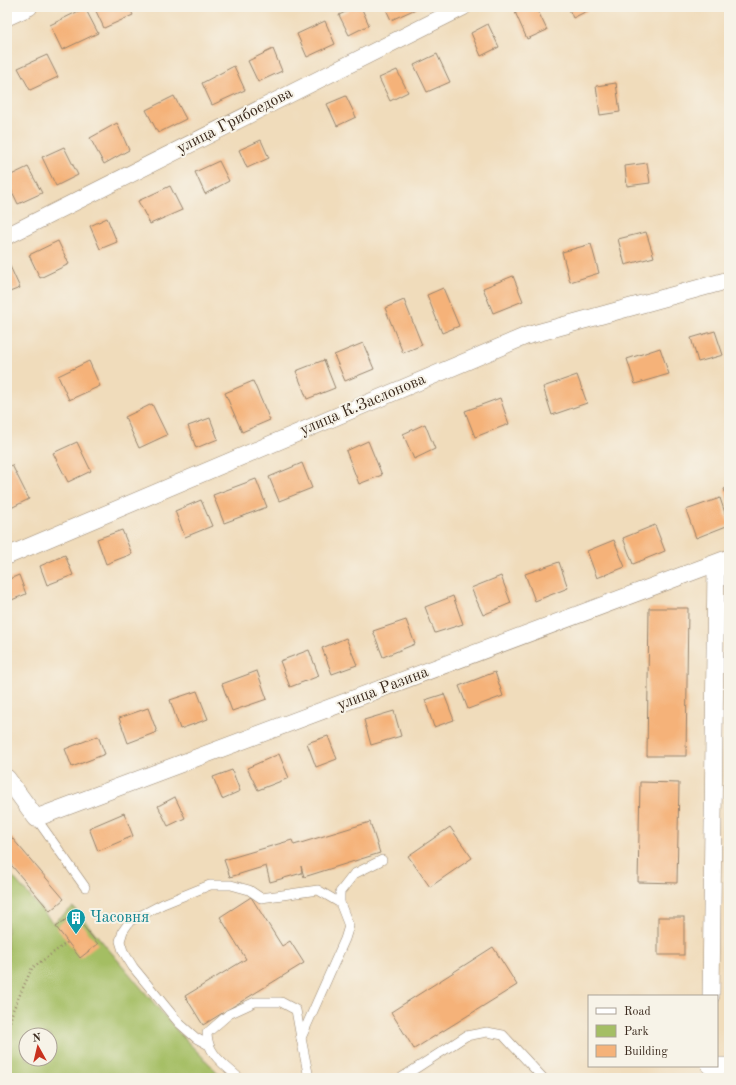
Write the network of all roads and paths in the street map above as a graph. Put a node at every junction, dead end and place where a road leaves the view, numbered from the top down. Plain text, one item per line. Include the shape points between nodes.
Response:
1 (28, 7) edge
2 (463, 7) edge
3 (7, 17) edge
4 (7, 236) edge
5 (729, 280) edge
6 (7, 556) edge
7 (722, 561) edge
8 (7, 778) edge
9 (36, 818) junction
10 (382, 860) dead end
11 (86, 887) dead end
12 (340, 903) junction
13 (68, 942) dead end
14 (711, 995) edge
15 (7, 1033) edge
16 (301, 1038) junction
17 (207, 1044) junction
18 (718, 1066) edge
19 (729, 1066) edge
20 (710, 1067) edge
21 (239, 1078) edge
22 (309, 1078) edge
23 (401, 1078) edge
24 (542, 1078) edge
25 (710, 1078) edge

1 - 3 street
2 - 4 street, улица Грибоедова
5 - 6 street, улица К.Заслонова via 526,336
7 - 9 street, улица Разина
7 - 14 street
8 - 9 street
9 - 11 lane
10 - 12 lane via 354,874 340,892
12 - 16 lane via 349,926
12 - 17 lane via 318,890 261,898 248,890 231,885 210,885 130,921 120,941 133,967 179,1023
13 - 15 path via 32,968 13,1010
16 - 17 lane via 296,1010 281,1002 256,1002 229,1014 207,1033
16 - 22 lane
17 - 21 lane
18 - 19 street
20 - 25 street
23 - 24 lane via 466,1036 487,1032 503,1036

